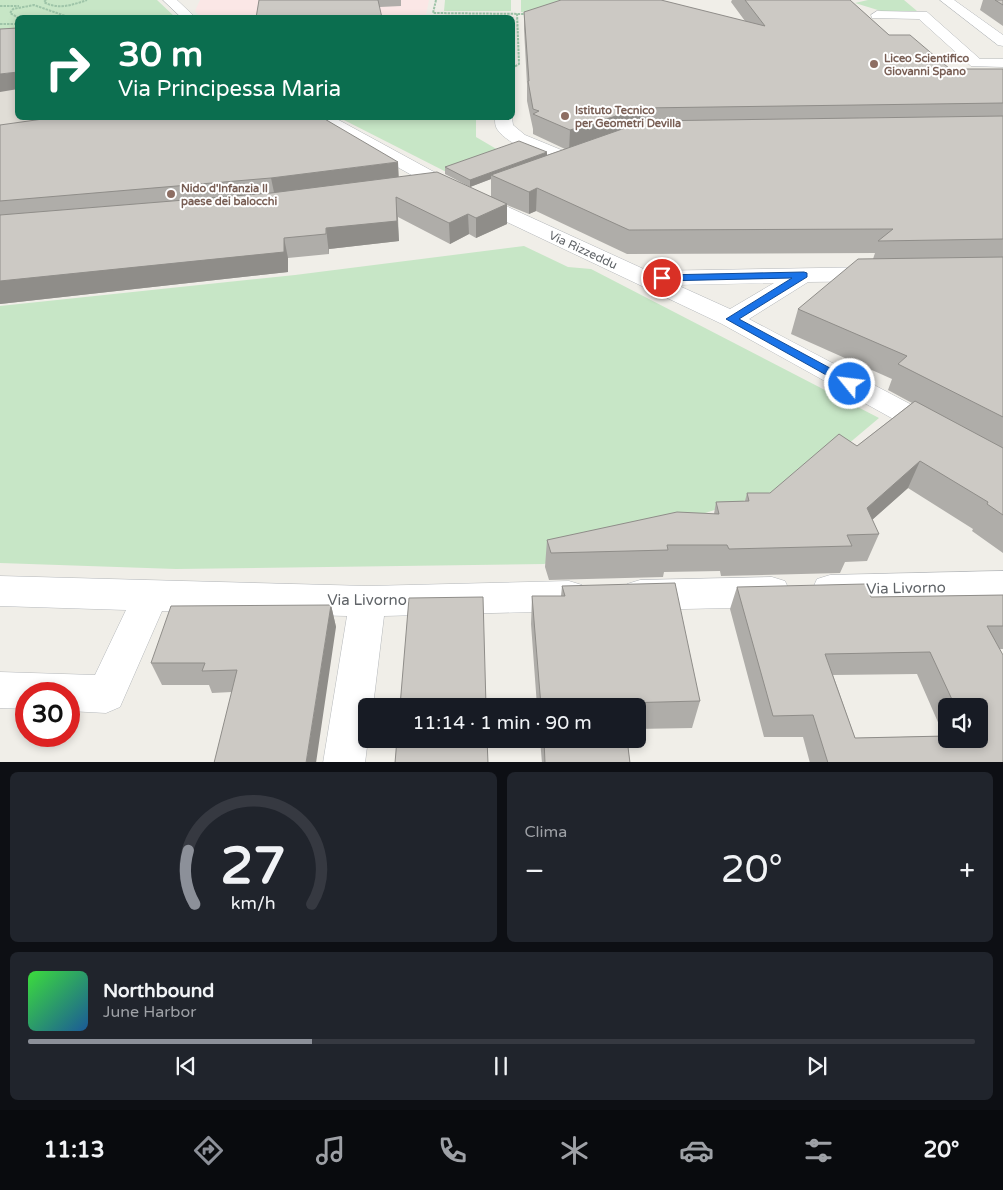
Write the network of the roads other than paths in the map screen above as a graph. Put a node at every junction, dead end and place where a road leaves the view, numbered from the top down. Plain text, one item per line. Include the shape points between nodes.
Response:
1 (170, 0) edge
2 (929, 0) edge
3 (950, 4) edge
4 (187, 15) edge
5 (877, 15) dead end
6 (972, 20) junction
7 (994, 20) dead end
8 (1003, 42) edge
9 (1003, 63) edge
10 (326, 120) edge
11 (504, 120) edge
12 (587, 153) edge
13 (569, 160) junction
14 (543, 169) edge
15 (440, 183) junction
16 (413, 188) edge
17 (492, 188) edge
18 (470, 196) junction
19 (893, 274) edge
20 (804, 275) junction
21 (644, 278) junction
22 (731, 319) junction
23 (950, 438) edge
24 (1003, 586) edge
25 (0, 591) edge
26 (150, 596) junction
27 (368, 601) junction
28 (0, 690) edge
29 (344, 762) edge

1 - 4 street
2 - 3 street
3 - 6 street
5 - 9 street via 922,15 976,63
6 - 7 street
6 - 8 street
10 - 15 street, Via Rizzeddu
11 - 13 street via 504,127 519,140
12 - 13 street
13 - 14 street
15 - 16 street
15 - 18 street, Via Rizzeddu
17 - 18 street
18 - 21 street, Via Rizzeddu
19 - 20 street
20 - 21 street
20 - 22 street
21 - 22 street, Via Rizzeddu
22 - 23 street, Via Rizzeddu
24 - 27 street, Via Livorno
25 - 26 street, Via Livorno
26 - 27 street, Via Livorno
26 - 28 street via 106,694
27 - 29 street

